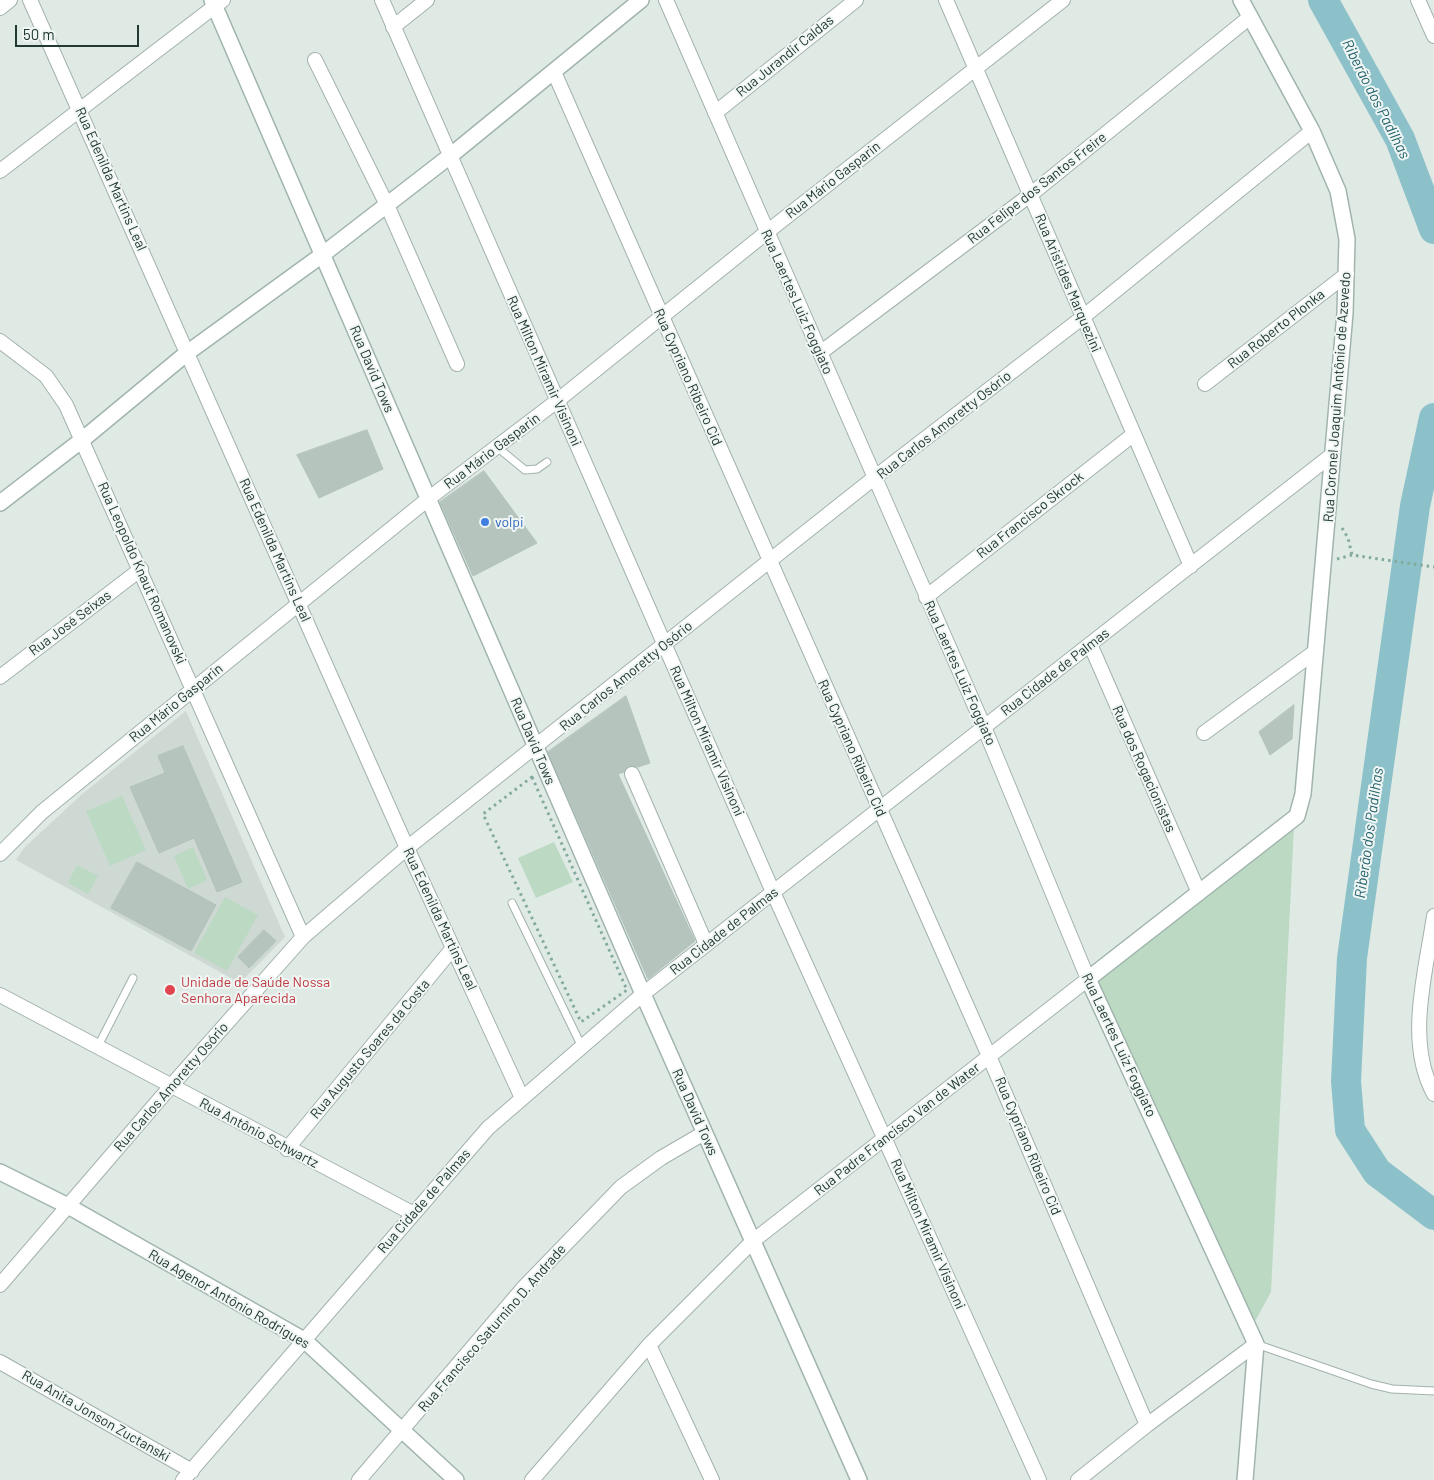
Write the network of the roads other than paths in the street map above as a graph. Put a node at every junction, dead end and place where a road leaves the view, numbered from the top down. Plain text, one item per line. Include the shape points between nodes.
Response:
1 (10, 0) edge
2 (30, 0) edge
3 (382, 0) edge
4 (427, 0) edge
5 (641, 0) edge
6 (666, 0) edge
7 (856, 0) edge
8 (946, 0) edge
9 (1062, 0) edge
10 (1241, 0) edge
11 (1418, 0) edge
12 (217, 2) edge
13 (0, 8) edge
14 (1250, 17) junction
15 (393, 27) junction
16 (1434, 36) edge
17 (315, 60) dead end
18 (976, 68) junction
19 (554, 72) junction
20 (80, 110) junction
21 (715, 112) junction
22 (1312, 131) junction
23 (450, 156) junction
24 (0, 171) edge
25 (1030, 195) junction
26 (387, 205) junction
27 (767, 232) junction
28 (322, 255) junction
29 (1347, 274) junction
30 (1083, 317) junction
31 (662, 318) junction
32 (0, 341) edge
33 (187, 353) junction
34 (820, 353) junction
35 (457, 364) dead end
36 (1205, 384) dead end
37 (557, 401) junction
38 (1134, 434) junction
39 (82, 440) junction
40 (498, 447) junction
41 (1333, 454) junction
42 (547, 462) dead end
43 (874, 478) junction
44 (428, 499) junction
45 (0, 503) edge
46 (770, 562) junction
47 (1190, 566) junction
48 (141, 569) junction
49 (926, 597) junction
50 (299, 604) junction
51 (1090, 644) junction
52 (664, 645) junction
53 (1316, 651) junction
54 (0, 677) edge
55 (194, 688) junction
56 (984, 727) junction
57 (1204, 733) dead end
58 (536, 747) junction
59 (632, 774) dead end
60 (879, 809) junction
61 (1296, 816) joint
62 (407, 848) junction
63 (1, 849) edge
64 (773, 892) junction
65 (1198, 893) junction
66 (512, 902) dead end
67 (1434, 916) edge
68 (303, 937) junction
69 (706, 944) junction
70 (453, 948) junction
71 (133, 978) dead end
72 (1088, 980) junction
73 (643, 994) junction
74 (0, 995) edge
75 (98, 1046) junction
76 (582, 1046) junction
77 (989, 1056) junction
78 (171, 1086) junction
79 (1434, 1094) edge
80 (522, 1098) junction
81 (704, 1133) junction
82 (885, 1138) junction
83 (287, 1149) junction
84 (0, 1172) edge
85 (68, 1206) junction
86 (412, 1213) junction
87 (752, 1241) junction
88 (0, 1285) edge
89 (304, 1340) junction
90 (1256, 1344) junction
91 (650, 1345) junction
92 (0, 1362) edge
93 (1434, 1391) edge
94 (1147, 1424) junction
95 (402, 1431) junction
96 (187, 1475) edge
97 (359, 1480) edge
98 (456, 1480) edge
99 (532, 1480) edge
100 (712, 1480) edge
101 (859, 1480) edge
102 (1039, 1480) edge
103 (1078, 1480) edge
104 (1245, 1480) edge

1 - 13 street
2 - 20 street, Rua Edenilda Martins Leal
3 - 15 street, Rua Milton Miramir Visinoni
4 - 15 street
5 - 19 street
6 - 21 street, Rua Laertes Luiz Foggiato
7 - 21 street, Rua Jurandir Caldas
8 - 18 street, Rua Aristides Marquezini
9 - 18 street, Rua Mário Gasparin
10 - 14 street, Rua Coronel Joaquim Antônio de Azevedo
11 - 16 street
12 - 20 street
12 - 28 street, Rua David Tows
14 - 22 street, Rua Coronel Joaquim Antônio de Azevedo
14 - 25 street, Rua Felipe dos Santos Freire
15 - 23 street, Rua Milton Miramir Visinoni
17 - 26 street
18 - 25 street, Rua Aristides Marquezini
18 - 27 street, Rua Mário Gasparin
19 - 23 street
19 - 31 street, Rua Cypriano Ribeiro Cid
20 - 24 street
20 - 33 street, Rua Edenilda Martins Leal
21 - 27 street, Rua Laertes Luiz Foggiato
22 - 29 street, Rua Coronel Joaquim Antônio de Azevedo via 1338,190 1347,239
22 - 30 street, Rua Carlos Amoretty Osório
23 - 26 street
23 - 37 street, Rua Milton Miramir Visinoni
25 - 30 street, Rua Aristides Marquezini
25 - 34 street, Rua Felipe dos Santos Freire
26 - 28 street
26 - 35 street
27 - 31 street, Rua Mário Gasparin
27 - 34 street, Rua Laertes Luiz Foggiato
28 - 33 street
28 - 44 street, Rua David Tows
29 - 36 street, Rua Roberto Plonka
29 - 41 street, Rua Coronel Joaquim Antônio de Azevedo
30 - 38 street, Rua Aristides Marquezini
30 - 43 street, Rua Carlos Amoretty Osório
31 - 37 street, Rua Mário Gasparin
31 - 46 street, Rua Cypriano Ribeiro Cid
32 - 39 street, Rua Leopoldo Knaut Romanovski via 46,376 66,406
33 - 39 street
33 - 50 street, Rua Edenilda Martins Leal
34 - 43 street, Rua Laertes Luiz Foggiato
37 - 40 street, Rua Mário Gasparin
37 - 52 street, Rua Milton Miramir Visinoni
38 - 47 street, Rua Aristides Marquezini
38 - 49 street, Rua Francisco Skrock
39 - 45 street
39 - 48 street, Rua Leopoldo Knaut Romanovski
40 - 42 lane via 525,470 537,469
40 - 44 street, Rua Mário Gasparin
41 - 47 street, Rua Cidade de Palmas
41 - 53 street, Rua Coronel Joaquim Antônio de Azevedo
43 - 46 street, Rua Carlos Amoretty Osório
43 - 49 street, Rua Laertes Luiz Foggiato
44 - 50 street, Rua Mário Gasparin
44 - 58 street, Rua David Tows
46 - 52 street, Rua Carlos Amoretty Osório
46 - 60 street, Rua Cypriano Ribeiro Cid
47 - 51 street, Rua Cidade de Palmas
48 - 54 street, Rua José Seixas
48 - 55 street, Rua Leopoldo Knaut Romanovski
49 - 56 street, Rua Laertes Luiz Foggiato
50 - 55 street, Rua Mário Gasparin
50 - 62 street, Rua Edenilda Martins Leal
51 - 56 street, Rua Cidade de Palmas
51 - 65 street, Rua dos Rogacionistas
52 - 58 street, Rua Carlos Amoretty Osório
52 - 64 street, Rua Milton Miramir Visinoni
53 - 57 street
53 - 61 street, Rua Coronel Joaquim Antônio de Azevedo via 1303,794
55 - 63 street, Rua Mário Gasparin
55 - 68 street, Rua Leopoldo Knaut Romanovski
56 - 60 street, Rua Cidade de Palmas
56 - 72 street, Rua Laertes Luiz Foggiato
58 - 62 street, Rua Carlos Amoretty Osório
58 - 73 street, Rua David Tows
59 - 69 street
60 - 64 street, Rua Cidade de Palmas
60 - 77 street, Rua Cypriano Ribeiro Cid
61 - 65 street, Rua Padre Francisco Van de Water
62 - 68 street, Rua Carlos Amoretty Osório
62 - 70 street, Rua Edenilda Martins Leal
64 - 69 street, Rua Cidade de Palmas
64 - 82 street, Rua Milton Miramir Visinoni
65 - 72 street, Rua Padre Francisco Van de Water
66 - 76 lane
67 - 79 street via 1420,1037 1423,1064
68 - 78 street, Rua Carlos Amoretty Osório
69 - 73 street, Rua Cidade de Palmas
70 - 80 street, Rua Edenilda Martins Leal
70 - 83 street, Rua Augusto Soares da Costa
71 - 75 lane
72 - 77 street, Rua Padre Francisco Van de Water
72 - 90 street, Rua Laertes Luiz Foggiato
73 - 76 street, Rua Cidade de Palmas
73 - 81 street, Rua David Tows
74 - 75 street, Rua Antônio Schwartz
75 - 78 street, Rua Antônio Schwartz
76 - 80 street, Rua Cidade de Palmas
77 - 82 street, Rua Padre Francisco Van de Water
77 - 94 street, Rua Cypriano Ribeiro Cid
78 - 83 street, Rua Antônio Schwartz
78 - 85 street, Rua Carlos Amoretty Osório
80 - 86 street, Rua Cidade de Palmas via 488,1128
81 - 87 street, Rua David Tows
81 - 95 street, Rua Francisco Saturnino D. Andrade via 621,1187 525,1286
82 - 87 street, Rua Padre Francisco Van de Water
82 - 102 street, Rua Milton Miramir Visinoni
83 - 86 street, Rua Antônio Schwartz
84 - 85 street, Rua Agenor Antônio Rodrigues
85 - 88 street, Rua Carlos Amoretty Osório
85 - 89 street, Rua Agenor Antônio Rodrigues
86 - 89 street, Rua Cidade de Palmas
87 - 91 street, Rua Padre Francisco Van de Water
87 - 101 street, Rua David Tows
89 - 95 street, Rua Agenor Antônio Rodrigues
89 - 96 street, Rua Cidade de Palmas
90 - 93 lane via 1371,1384 1392,1389
90 - 94 street
90 - 104 street
91 - 99 street, Rua Padre Francisco Van de Water
91 - 100 street
92 - 96 street, Rua Anita Jonson Zuctanski
94 - 103 street
95 - 97 street, Rua Francisco Saturnino D. Andrade
95 - 98 street, Rua Agenor Antônio Rodrigues

